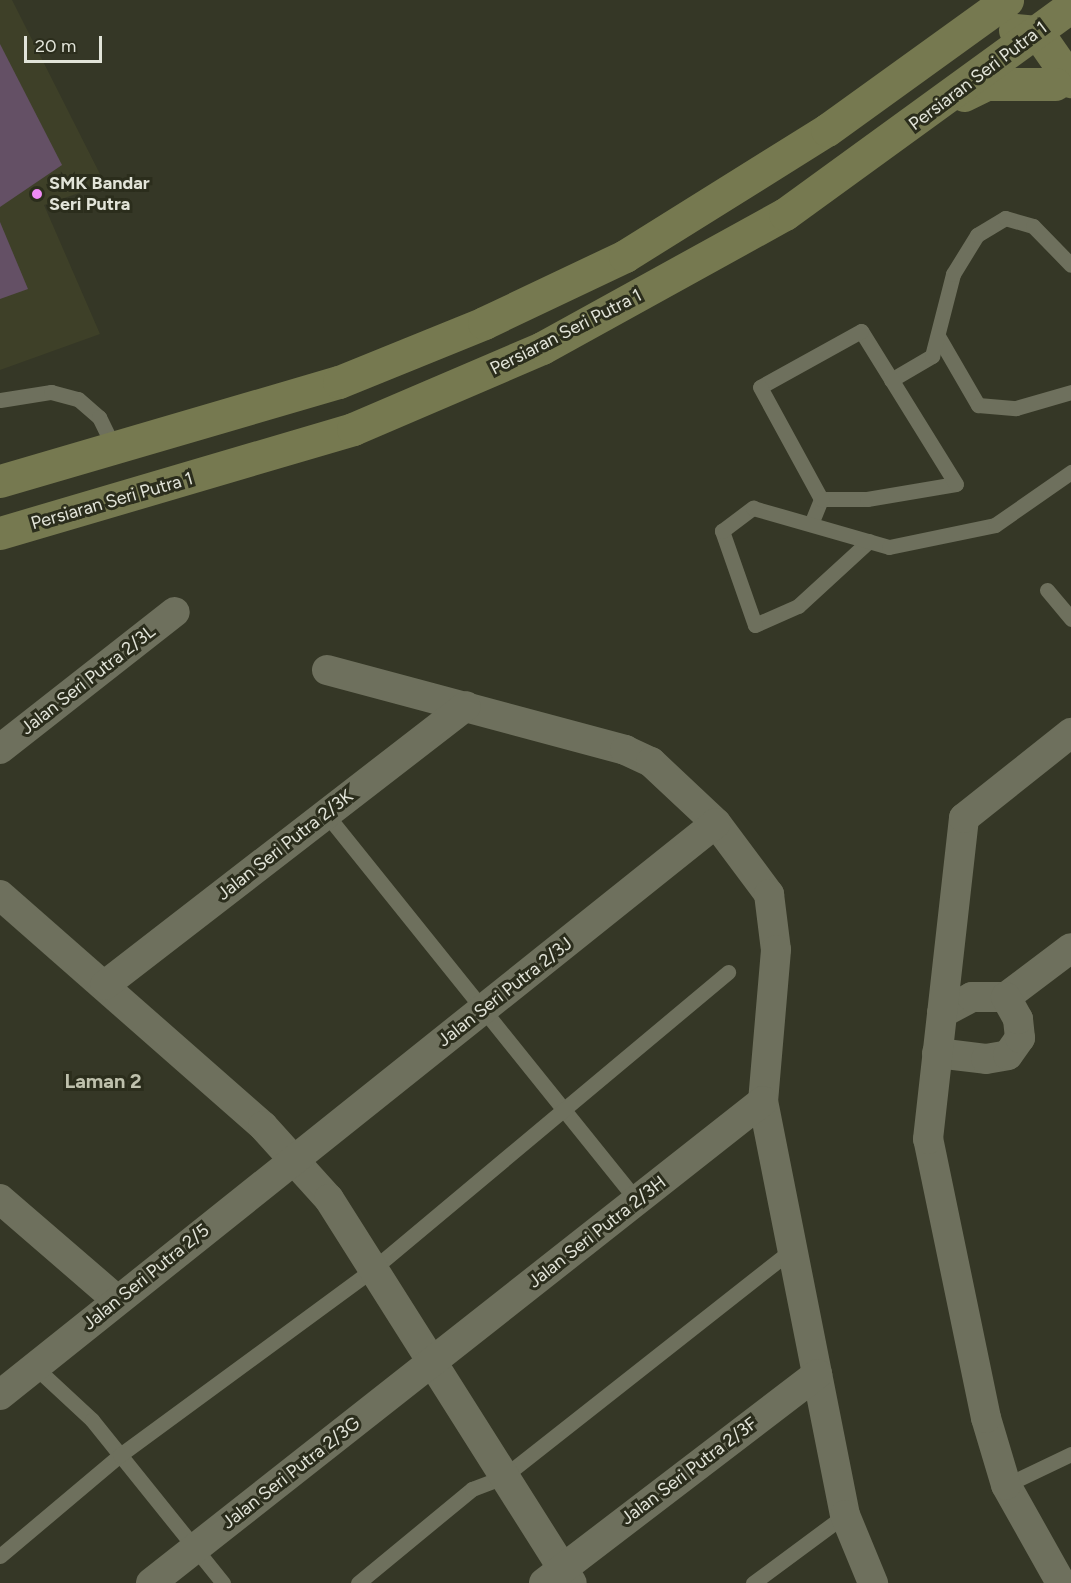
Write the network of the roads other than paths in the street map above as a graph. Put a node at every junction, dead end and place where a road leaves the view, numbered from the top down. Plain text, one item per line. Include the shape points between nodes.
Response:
1 (1071, 6) edge
2 (1023, 21) edge
3 (1067, 78) edge
4 (941, 105) junction
5 (1071, 265) edge
6 (938, 336) junction
7 (891, 380) junction
8 (1071, 392) edge
9 (0, 400) edge
10 (115, 450) junction
11 (1071, 472) edge
12 (0, 481) edge
13 (821, 499) junction
14 (811, 524) junction
15 (0, 533) edge
16 (869, 541) junction
17 (1047, 590) dead end
18 (175, 612) dead end
19 (1071, 619) edge
20 (327, 670) dead end
21 (466, 706) junction
22 (1071, 733) edge
23 (0, 749) edge
24 (326, 814) junction
25 (716, 824) junction
26 (0, 895) edge
27 (1071, 948) edge
28 (728, 972) dead end
29 (105, 985) junction
30 (1006, 997) junction
31 (485, 1009) junction
32 (942, 1013) junction
33 (937, 1053) junction
34 (763, 1101) junction
35 (566, 1111) junction
36 (292, 1158) junction
37 (0, 1199) edge
38 (637, 1201) junction
39 (793, 1249) junction
40 (373, 1269) junction
41 (117, 1300) junction
42 (431, 1363) junction
43 (35, 1367) junction
44 (817, 1374) junction
45 (0, 1395) edge
46 (1071, 1454) edge
47 (120, 1455) junction
48 (503, 1477) junction
49 (1006, 1485) junction
50 (845, 1515) junction
51 (193, 1550) junction
52 (0, 1556) edge
53 (559, 1578) edge
54 (151, 1583) edge
55 (223, 1583) edge
56 (358, 1583) edge
57 (753, 1583) edge
58 (873, 1583) edge
59 (1061, 1583) edge

1 - 2 street, Persiaran Seri Putra 1
2 - 3 street
2 - 4 street, Persiaran Seri Putra 1
2 - 10 street, Persiaran Seri Putra 1 via 827,130 625,256 484,323 339,382
3 - 4 street via 987,84
4 - 15 street, Persiaran Seri Putra 1 via 785,214 489,372 353,429
5 - 6 lane via 1033,226 1005,218 977,235 953,274
6 - 7 lane via 932,356
6 - 8 lane via 978,405 1016,408
7 - 13 lane via 956,484 867,499
7 - 13 lane via 861,331 760,387
9 - 10 lane via 51,392 78,399 99,417
10 - 12 street, Persiaran Seri Putra 1
11 - 16 lane via 995,525 889,547
13 - 14 lane
14 - 16 lane
14 - 16 lane via 753,508 722,531 755,625 798,606
17 - 19 lane
18 - 23 street, Jalan Seri Putra 2/3L
20 - 21 street
21 - 24 street, Jalan Seri Putra 2/3K
21 - 25 street via 651,762
22 - 32 street via 964,818
24 - 29 street, Jalan Seri Putra 2/3K
24 - 31 lane
25 - 31 street, Jalan Seri Putra 2/3J
25 - 34 street via 769,894 776,919
26 - 29 street
27 - 30 street
28 - 35 lane
29 - 36 street
30 - 32 street via 972,997
30 - 33 street via 1018,1018 1020,1038 1008,1055 986,1059
31 - 35 lane
31 - 36 street, Jalan Seri Putra 2/3J
32 - 33 street
33 - 49 street via 928,1139 986,1418
34 - 38 street, Jalan Seri Putra 2/3H
34 - 39 street
35 - 38 lane
35 - 40 lane
36 - 40 street via 329,1199
36 - 41 street, Jalan Seri Putra 2/5
37 - 41 street
38 - 42 street, Jalan Seri Putra 2/3H
39 - 44 street
39 - 48 lane
40 - 42 street
40 - 47 lane
41 - 43 street, Jalan Seri Putra 2/5
42 - 48 street
42 - 51 street, Jalan Seri Putra 2/3G
43 - 45 street, Jalan Seri Putra 2/5
43 - 47 lane via 92,1420
44 - 50 street
44 - 53 street, Jalan Seri Putra 2/3F
46 - 49 lane
47 - 51 lane
47 - 52 lane
48 - 53 street
48 - 56 lane via 472,1489
49 - 59 street
50 - 57 lane
50 - 58 street
51 - 54 street, Jalan Seri Putra 2/3G
51 - 55 lane

